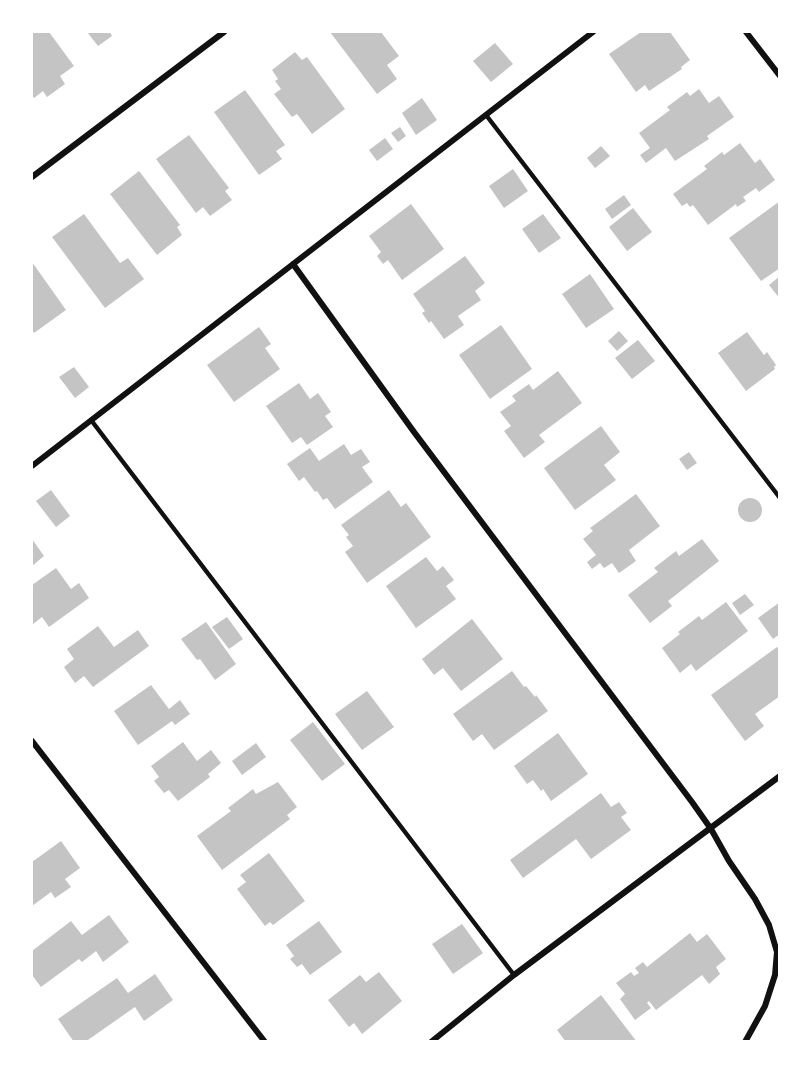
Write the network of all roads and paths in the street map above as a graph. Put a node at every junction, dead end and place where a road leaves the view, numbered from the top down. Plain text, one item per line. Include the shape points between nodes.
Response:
1 (224, 32) edge
2 (593, 32) edge
3 (746, 32) edge
4 (780, 76) edge
5 (486, 115) junction
6 (32, 177) edge
7 (293, 264) junction
8 (91, 420) junction
9 (32, 466) edge
10 (780, 498) edge
11 (32, 741) edge
12 (780, 776) edge
13 (711, 829) junction
14 (514, 975) junction
15 (265, 1041) edge
16 (431, 1041) edge
17 (745, 1041) edge

1 - 6 street
2 - 5 street
3 - 4 street
5 - 7 street
5 - 10 lane
7 - 8 street
7 - 13 street
8 - 9 street
8 - 14 lane
11 - 15 street
12 - 13 street
13 - 14 street
13 - 17 street via 769,925 777,952 775,975 765,1006
14 - 16 street

